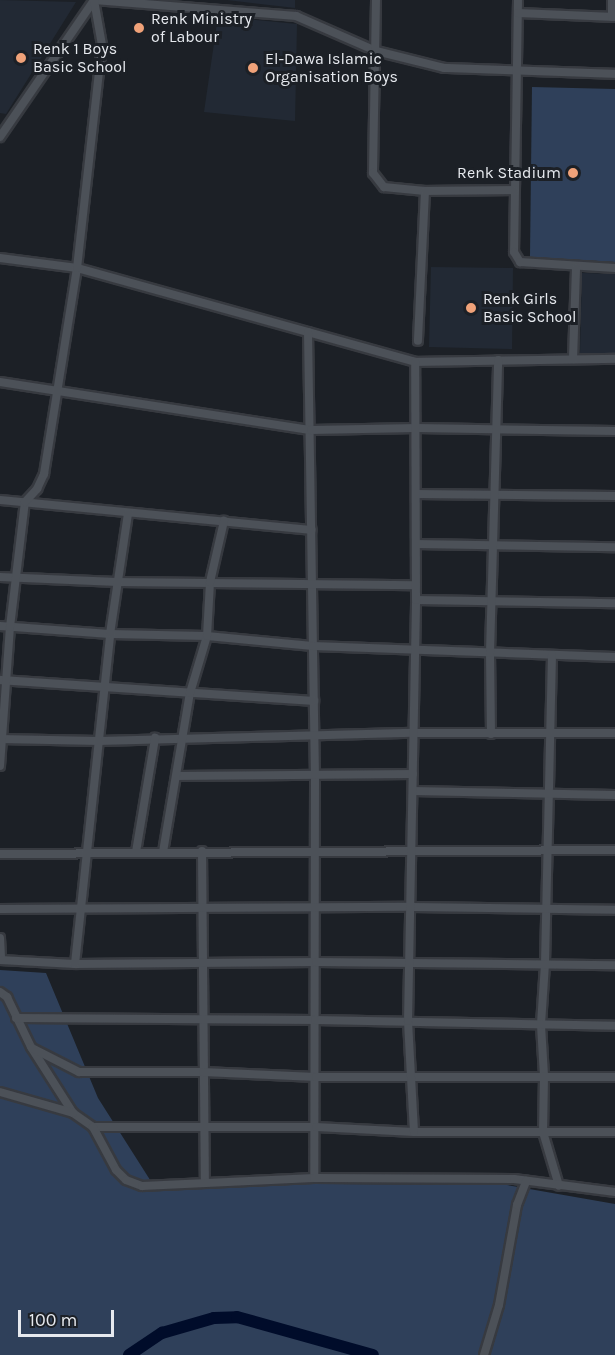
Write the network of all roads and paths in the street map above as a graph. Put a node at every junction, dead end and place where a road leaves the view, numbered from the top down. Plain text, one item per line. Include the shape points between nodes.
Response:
1 (94, 0) edge
2 (376, 0) edge
3 (518, 0) edge
4 (612, 0) edge
5 (518, 13) junction
6 (613, 17) edge
7 (376, 51) junction
8 (516, 71) junction
9 (615, 74) edge
10 (0, 137) edge
11 (514, 190) junction
12 (425, 191) junction
13 (0, 258) edge
14 (576, 267) junction
15 (77, 268) junction
16 (615, 268) edge
17 (308, 332) junction
18 (418, 341) dead end
19 (573, 359) junction
20 (615, 359) edge
21 (498, 360) junction
22 (416, 362) junction
23 (0, 382) edge
24 (58, 393) junction
25 (417, 428) junction
26 (497, 429) junction
27 (312, 430) junction
28 (615, 431) edge
29 (416, 494) junction
30 (495, 495) junction
31 (615, 496) edge
32 (0, 500) edge
33 (24, 502) junction
34 (128, 513) junction
35 (224, 521) junction
36 (312, 530) junction
37 (416, 544) junction
38 (494, 545) junction
39 (615, 547) edge
40 (0, 577) edge
41 (15, 578) junction
42 (117, 582) junction
43 (210, 582) junction
44 (312, 584) junction
45 (416, 585) junction
46 (416, 600) junction
47 (492, 601) junction
48 (615, 603) edge
49 (0, 626) edge
50 (10, 627) junction
51 (110, 634) junction
52 (207, 636) junction
53 (314, 646) junction
54 (415, 651) junction
55 (490, 653) junction
56 (552, 655) junction
57 (615, 657) edge
58 (3, 680) edge
59 (105, 685) junction
60 (190, 693) junction
61 (314, 701) junction
62 (413, 733) junction
63 (615, 733) edge
64 (491, 734) junction
65 (549, 734) junction
66 (314, 736) junction
67 (155, 738) junction
68 (0, 739) edge
69 (183, 739) junction
70 (99, 741) junction
71 (0, 766) edge
72 (413, 774) junction
73 (315, 775) junction
74 (176, 776) junction
75 (413, 791) junction
76 (549, 794) junction
77 (615, 795) edge
78 (548, 849) junction
79 (411, 850) junction
80 (615, 850) edge
81 (202, 851) junction
82 (316, 851) junction
83 (136, 852) junction
84 (163, 852) junction
85 (87, 853) junction
86 (0, 854) edge
87 (202, 907) junction
88 (316, 907) junction
89 (412, 907) junction
90 (0, 909) edge
91 (546, 909) junction
92 (82, 910) junction
93 (615, 910) edge
94 (0, 938) edge
95 (0, 960) edge
96 (203, 962) junction
97 (316, 962) junction
98 (409, 963) junction
99 (75, 964) junction
100 (544, 964) junction
101 (615, 965) edge
102 (0, 992) edge
103 (16, 1018) junction
104 (204, 1019) junction
105 (315, 1020) junction
106 (408, 1021) junction
107 (541, 1025) junction
108 (615, 1026) edge
109 (31, 1047) junction
110 (204, 1072) junction
111 (544, 1076) junction
112 (316, 1077) junction
113 (413, 1077) junction
114 (615, 1077) edge
115 (0, 1092) edge
116 (73, 1113) junction
117 (93, 1126) junction
118 (205, 1127) junction
119 (316, 1127) junction
120 (414, 1132) junction
121 (543, 1132) junction
122 (615, 1132) edge
123 (314, 1178) junction
124 (526, 1181) junction
125 (205, 1183) junction
126 (559, 1186) junction
127 (615, 1192) edge
128 (484, 1355) edge

1 - 7 street via 296,16
1 - 10 street
1 - 15 street via 102,45
2 - 7 street
3 - 5 street
4 - 6 street
5 - 6 street
5 - 8 street
7 - 8 street via 444,68
7 - 12 street via 373,174 384,187
8 - 9 street
8 - 11 street
11 - 12 street
11 - 14 street via 516,257 520,262
12 - 18 street
13 - 15 street
14 - 16 street
14 - 19 street
15 - 17 street
15 - 24 street
17 - 22 street
17 - 27 street
19 - 20 street
19 - 21 street
21 - 22 street
21 - 26 street
22 - 25 street
23 - 24 street
24 - 27 street
24 - 33 street via 44,474 37,489
25 - 26 street
25 - 27 street
25 - 29 street
26 - 28 street
26 - 30 street
27 - 36 street
29 - 30 street
29 - 37 street
30 - 31 street
30 - 38 street
32 - 33 street
33 - 34 street
33 - 41 street
34 - 35 street
34 - 42 street
35 - 36 street
35 - 43 street
36 - 44 street
37 - 38 street
37 - 45 street
38 - 39 street
38 - 47 street
40 - 41 street
41 - 42 street
41 - 50 street
42 - 43 street
42 - 51 street
43 - 44 street
43 - 52 street
44 - 45 street
44 - 53 street
45 - 46 street
46 - 47 street
46 - 54 street
47 - 48 street
47 - 55 street
49 - 50 street
50 - 51 street
50 - 58 street
51 - 52 street
51 - 59 street
52 - 53 street
52 - 60 street
53 - 54 street
53 - 61 street
54 - 55 street
54 - 62 street
55 - 56 street
55 - 64 street
56 - 57 street
56 - 65 street
58 - 59 street
58 - 68 street
59 - 60 street
59 - 70 street
60 - 61 street
60 - 69 street
61 - 66 street
62 - 64 street
62 - 66 street
62 - 72 street
63 - 65 street
64 - 65 street
65 - 76 street
66 - 69 street
66 - 73 street
67 - 69 street
67 - 70 street
67 - 83 street
68 - 70 street
68 - 71 street
69 - 74 street
70 - 85 street
72 - 73 street
72 - 75 street
73 - 74 street
73 - 82 street
74 - 84 street
75 - 76 street
75 - 79 street
76 - 77 street
76 - 78 street
78 - 79 street
78 - 80 street
78 - 91 street
79 - 82 street
79 - 89 street
81 - 82 street
81 - 84 street
81 - 87 street
82 - 88 street
83 - 84 street
83 - 85 street
85 - 86 street
85 - 92 street
87 - 88 street
87 - 92 street
87 - 96 street
88 - 89 street
88 - 97 street
89 - 91 street
89 - 98 street
90 - 92 street
91 - 93 street
91 - 100 street
92 - 99 street
94 - 95 street
95 - 99 street
96 - 97 street
96 - 99 street
96 - 104 street
97 - 98 street
97 - 105 street
98 - 100 street
98 - 106 street
100 - 101 street
100 - 107 street
102 - 103 street via 7,997
103 - 104 street
103 - 109 street
104 - 105 street
104 - 110 street
105 - 106 street
105 - 112 street
106 - 107 street
106 - 113 street
107 - 108 street
107 - 111 street
109 - 110 street via 79,1072
109 - 116 street
110 - 112 street
110 - 118 street
111 - 113 street
111 - 114 street
111 - 121 street
112 - 113 street
112 - 119 street
113 - 120 street
115 - 116 street
116 - 117 street
117 - 118 street
117 - 125 street via 126,1180 142,1186
118 - 119 street
118 - 125 street
119 - 120 street
119 - 123 street
120 - 121 street
121 - 122 street
121 - 126 street
123 - 124 street
123 - 125 street
124 - 126 street
124 - 128 street via 517,1205 499,1305
126 - 127 street

